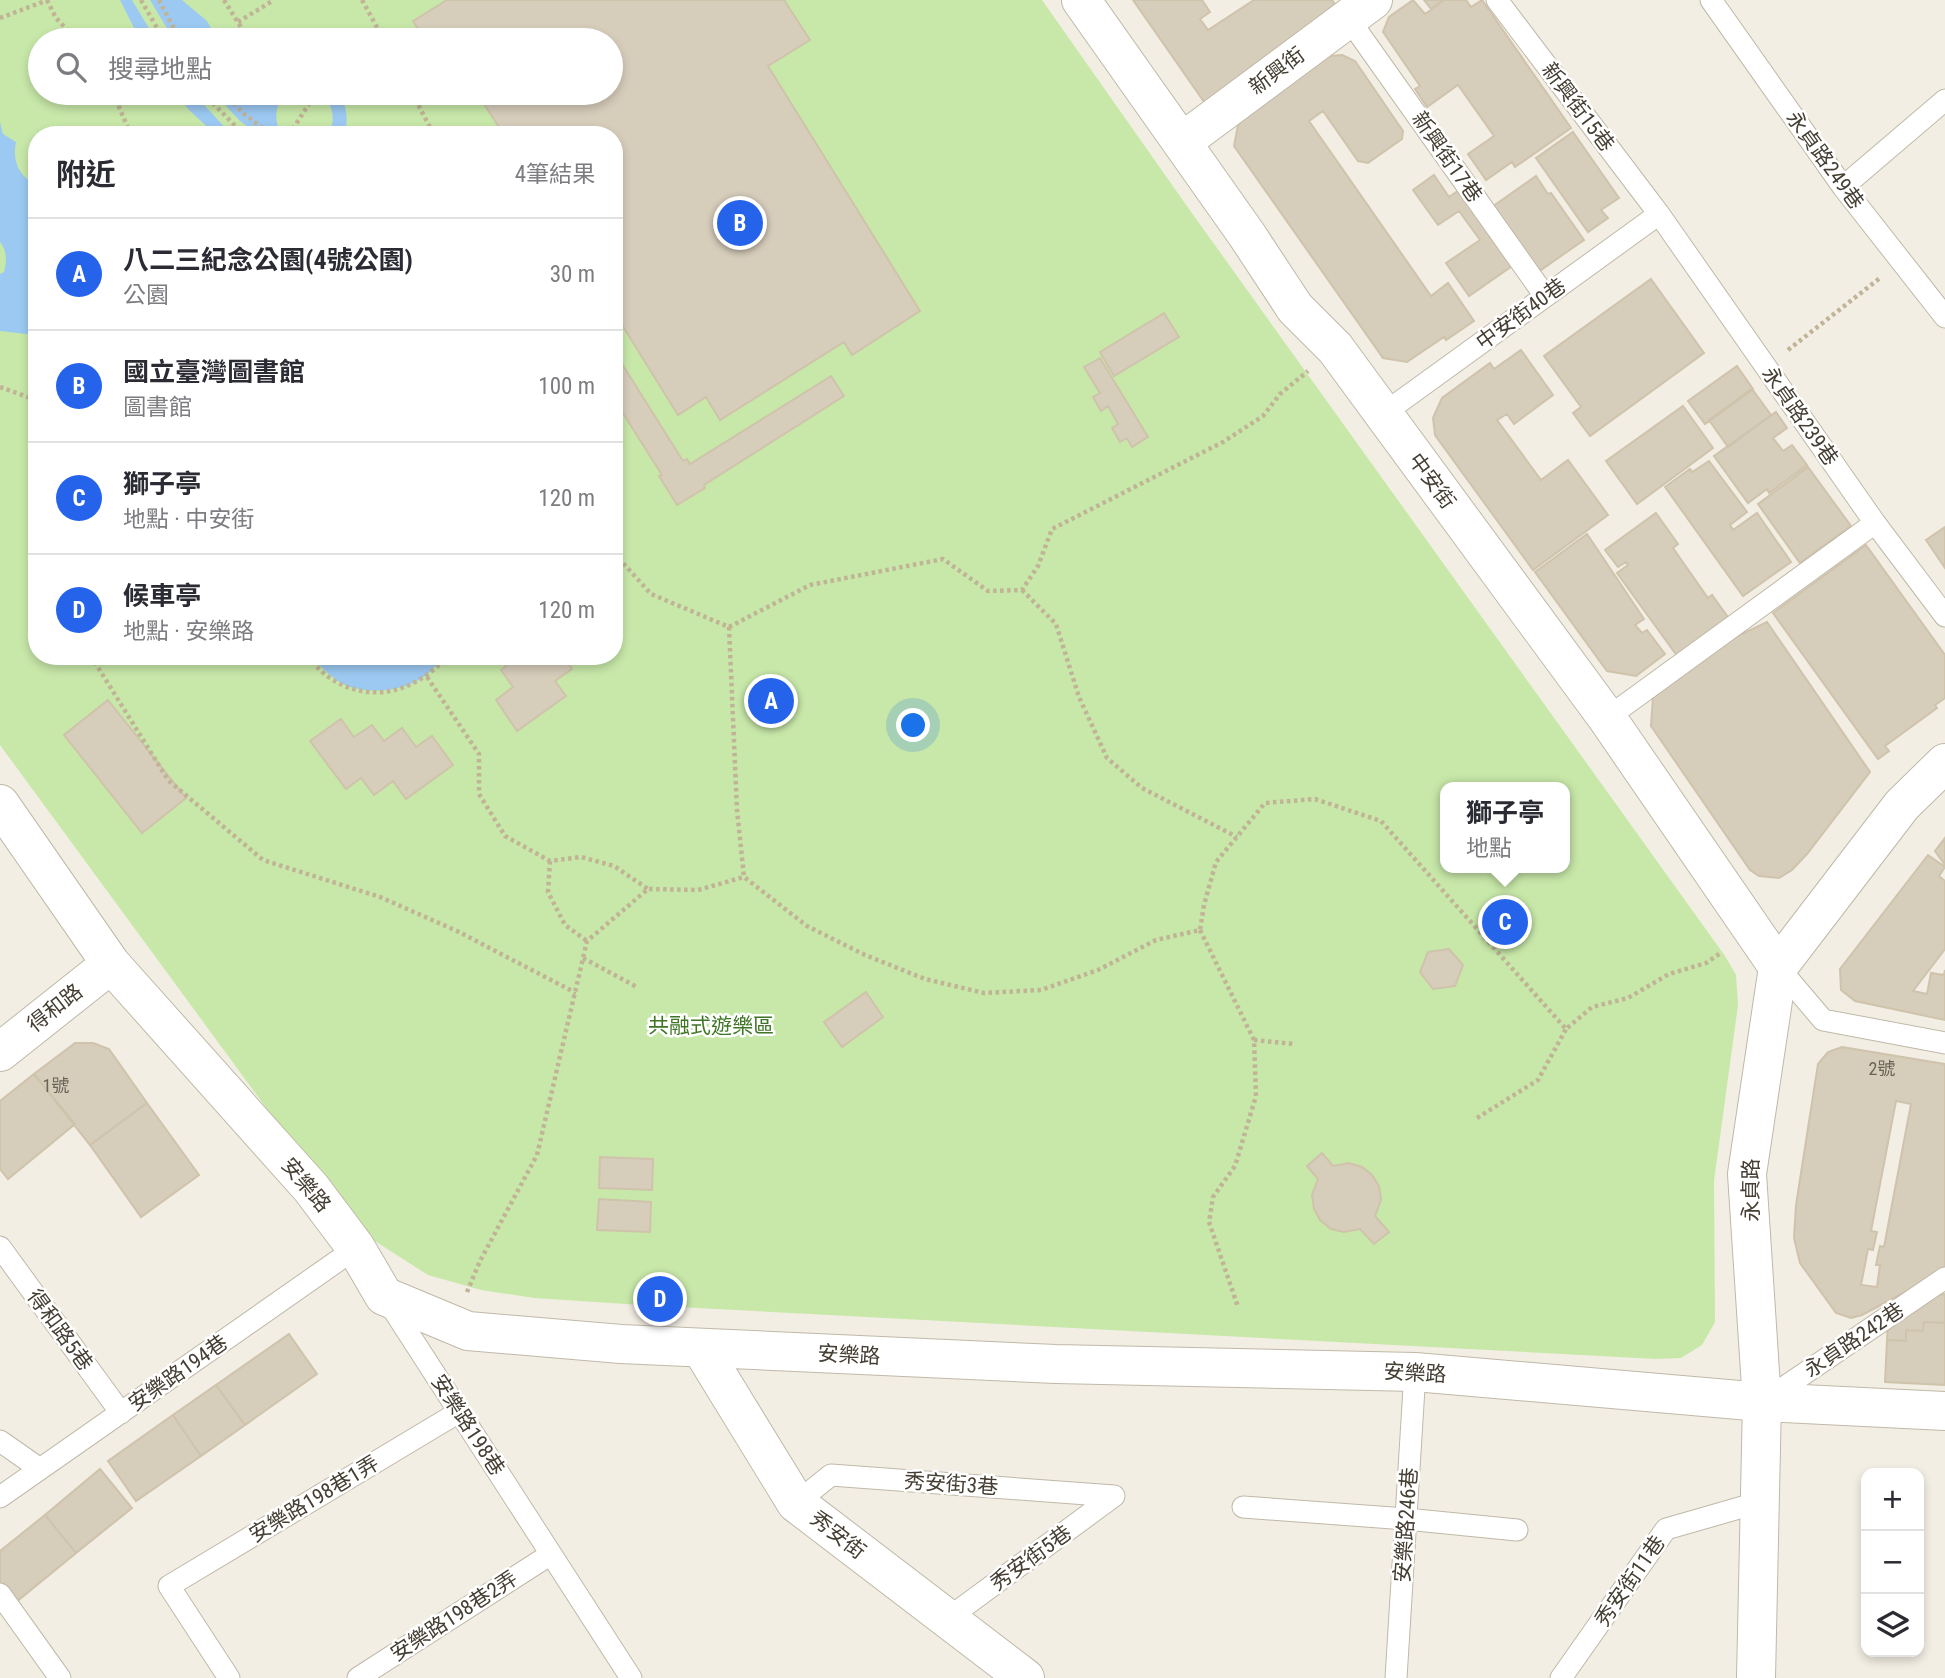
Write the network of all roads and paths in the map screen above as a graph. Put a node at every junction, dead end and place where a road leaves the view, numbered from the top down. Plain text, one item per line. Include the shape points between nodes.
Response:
1 (48, 0) edge
2 (141, 0) edge
3 (159, 0) edge
4 (224, 0) edge
5 (274, 0) edge
6 (362, 0) edge
7 (1082, 0) edge
8 (1497, 0) edge
9 (1711, 0) edge
10 (1361, 9) edge
11 (0, 18) edge
12 (238, 22) junction
13 (66, 28) edge
14 (157, 28) edge
15 (174, 28) edge
16 (242, 28) edge
17 (377, 28) edge
18 (1945, 100) edge
19 (118, 105) edge
20 (215, 105) edge
21 (235, 105) edge
22 (308, 105) edge
23 (418, 105) edge
24 (127, 126) edge
25 (235, 126) edge
26 (260, 126) edge
27 (295, 126) edge
28 (427, 126) edge
29 (1182, 142) junction
30 (1843, 187) junction
31 (1659, 214) junction
32 (1900, 262) junction
33 (1545, 296) junction
34 (1945, 317) edge
35 (1335, 348) junction
36 (1767, 367) junction
37 (0, 387) edge
38 (28, 398) edge
39 (1382, 415) junction
40 (1875, 523) junction
41 (623, 563) edge
42 (1022, 590) junction
43 (1945, 615) edge
44 (729, 627) junction
45 (97, 665) edge
46 (317, 665) edge
47 (439, 665) edge
48 (427, 677) junction
49 (1607, 718) junction
50 (1945, 763) edge
51 (0, 804) edge
52 (1237, 837) junction
53 (550, 861) junction
54 (744, 877) junction
55 (648, 888) junction
56 (1200, 930) junction
57 (1751, 930) junction
58 (587, 941) junction
59 (583, 958) junction
60 (111, 964) junction
61 (1778, 967) junction
62 (637, 987) dead end
63 (576, 993) junction
64 (1566, 1029) junction
65 (1254, 1040) junction
66 (1945, 1043) edge
67 (1294, 1044) dead end
68 (0, 1052) edge
69 (1477, 1118) dead end
70 (0, 1247) edge
71 (356, 1248) junction
72 (1945, 1278) edge
73 (384, 1296) junction
74 (1238, 1307) dead end
75 (455, 1325) junction
76 (701, 1348) junction
77 (1416, 1372) junction
78 (1762, 1402) junction
79 (1945, 1411) edge
80 (459, 1412) junction
81 (121, 1413) junction
82 (0, 1441) edge
83 (40, 1469) junction
84 (1114, 1496) joint
85 (0, 1497) edge
86 (1760, 1502) junction
87 (796, 1503) junction
88 (1243, 1507) dead end
89 (1406, 1519) junction
90 (1517, 1530) dead end
91 (551, 1554) junction
92 (0, 1594) edge
93 (947, 1619) junction
94 (60, 1678) edge
95 (229, 1678) edge
96 (358, 1678) edge
97 (631, 1678) edge
98 (1024, 1678) edge
99 (1395, 1678) edge
100 (1560, 1678) edge
101 (1756, 1678) edge

1 - 11 path
1 - 13 path
2 - 14 path
3 - 15 path
4 - 12 path
5 - 12 path
6 - 17 path
7 - 29 street, 中安街
8 - 31 lane, 新興街15巷
9 - 30 lane, 永貞路249巷
10 - 29 street, 新興街
10 - 33 lane, 新興街17巷
12 - 16 path
18 - 30 lane
19 - 24 path
20 - 25 path
21 - 26 path
22 - 27 path
23 - 28 path
29 - 35 street, 中安街 via 1296,307
30 - 32 lane, 永貞路249巷
31 - 33 lane, 中安街40巷
31 - 36 lane, 永貞路239巷
32 - 34 lane, 永貞路249巷
32 - 36 path
33 - 39 lane, 中安街40巷
35 - 39 street, 中安街
35 - 42 path via 1253,423 1052,528 1038,566
36 - 40 lane, 永貞路239巷
37 - 38 path
39 - 49 street, 中安街
40 - 43 lane, 永貞路239巷
40 - 49 lane
41 - 44 path via 651,594
42 - 44 path via 988,591 943,559 810,585
42 - 52 path via 1056,624 1079,697 1107,758 1142,788
44 - 54 path
45 - 63 path via 168,780 263,860 380,897
46 - 48 path via 349,688 376,693 403,690
47 - 48 path
48 - 53 path via 479,754 479,794 505,836
49 - 57 street, 中安街
50 - 61 street, 永貞路 via 1902,805
51 - 60 street, 安樂路
52 - 56 path via 1216,862
52 - 64 path via 1265,803 1315,799 1381,821
53 - 55 path via 582,857 614,866
53 - 58 path via 548,892 565,925
54 - 55 path via 698,890
54 - 56 path via 807,926 865,955 925,979 984,993 1041,990 1098,970 1156,940
55 - 58 path
56 - 65 path
57 - 61 street, 中安街
57 - 64 path via 1706,963 1669,974 1628,998 1592,1007
58 - 59 path
59 - 62 path
59 - 63 path
60 - 68 street, 得和路
60 - 71 street, 安樂路 via 312,1188
61 - 66 lane via 1823,1020
61 - 78 street, 永貞路 via 1747,1174
63 - 75 path via 537,1155 480,1261
64 - 69 path via 1538,1080
65 - 67 path
65 - 74 path via 1256,1096 1235,1166 1213,1196 1209,1222
70 - 81 lane, 得和路5巷
71 - 73 street, 安樂路
71 - 81 lane, 安樂路194巷
72 - 78 lane, 永貞路242巷
73 - 75 street, 安樂路
73 - 80 lane, 安樂路198巷
75 - 76 street, 安樂路 via 468,1331
76 - 77 street, 安樂路 via 1056,1364
76 - 87 street, 秀安街
77 - 78 street, 安樂路
77 - 89 lane, 安樂路246巷
78 - 79 street, 安樂路
78 - 86 street, 永貞路
80 - 91 lane, 安樂路198巷
80 - 95 lane, 安樂路198巷1弄 via 169,1586
81 - 83 lane, 安樂路194巷
82 - 83 lane
83 - 85 lane, 安樂路194巷
84 - 87 lane, 秀安街3巷 via 831,1475
84 - 93 lane, 秀安街5巷
86 - 100 lane, 秀安街11巷 via 1666,1529
86 - 101 street, 永貞路
87 - 93 street, 秀安街
88 - 89 lane
89 - 90 lane
89 - 99 lane, 安樂路246巷
91 - 96 lane, 安樂路198巷2弄
91 - 97 lane, 安樂路198巷
92 - 94 lane
93 - 98 street, 秀安街

